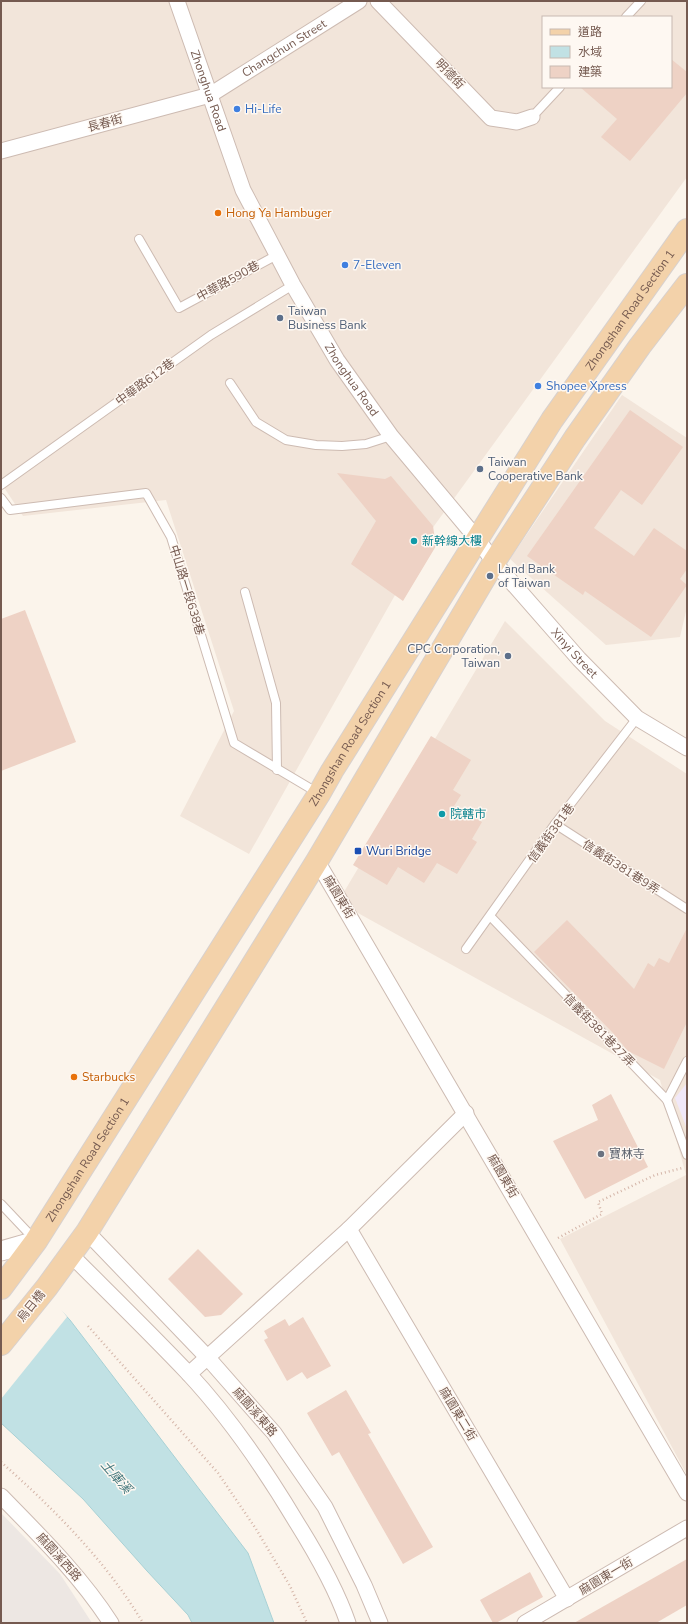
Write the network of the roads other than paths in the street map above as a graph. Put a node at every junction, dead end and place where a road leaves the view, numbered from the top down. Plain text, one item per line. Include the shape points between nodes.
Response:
1 (177, 1) edge
2 (359, 1) edge
3 (378, 1) edge
4 (641, 1) edge
5 (627, 16) edge
6 (559, 88) edge
7 (210, 95) junction
8 (532, 117) joint
9 (1, 151) edge
10 (687, 230) edge
11 (139, 239) dead end
12 (277, 255) junction
13 (293, 285) junction
14 (687, 286) edge
15 (230, 383) dead end
16 (391, 436) junction
17 (1, 485) edge
18 (1, 498) edge
19 (478, 540) junction
20 (494, 562) junction
21 (245, 592) dead end
22 (637, 718) junction
23 (687, 748) edge
24 (277, 770) junction
25 (319, 794) junction
26 (556, 824) junction
27 (317, 861) junction
28 (687, 909) edge
29 (491, 917) junction
30 (466, 949) dead end
31 (687, 1061) edge
32 (667, 1100) junction
33 (466, 1113) junction
34 (687, 1155) edge
35 (1, 1204) edge
36 (349, 1229) junction
37 (87, 1232) junction
38 (36, 1241) junction
39 (10, 1254) edge
40 (71, 1255) junction
41 (1, 1288) edge
42 (1, 1344) edge
43 (208, 1358) junction
44 (189, 1374) junction
45 (687, 1493) edge
46 (1, 1496) edge
47 (687, 1528) edge
48 (567, 1599) junction
49 (111, 1623) edge
50 (348, 1623) edge
51 (380, 1623) edge
52 (525, 1623) edge

1 - 7 street, Zhonghua Road
2 - 7 street, Changchun Street
3 - 8 street, 明德街 via 492,118 517,122
4 - 5 lane
6 - 8 lane
7 - 9 street, 長春街
7 - 12 street, Zhonghua Road via 243,190
10 - 19 main road, Zhongshan Road Section 1 via 552,420
11 - 12 lane, 中華路590巷 via 179,308
12 - 13 street, Zhonghua Road
13 - 16 street, Zhonghua Road via 337,360
13 - 17 lane, 中華路612巷 via 211,335
14 - 20 main road via 640,346 575,438
15 - 16 lane via 256,422 286,440 316,446 342,446 366,444
16 - 19 street, Zhonghua Road
18 - 24 lane, 中山路一段638巷 via 10,510 146,493 171,537 234,743
19 - 20 street, Xinyi Street
19 - 25 main road, Zhongshan Road Section 1
20 - 22 street, Xinyi Street via 579,659
20 - 27 main road
21 - 24 lane via 276,703
22 - 23 street, Xinyi Street
22 - 26 lane, 信義街381巷
24 - 25 lane, 中山路一段638巷
25 - 38 main road, Zhongshan Road Section 1
26 - 28 lane, 信義街381巷9弄
26 - 29 lane, 信義街381巷
27 - 33 street, 麻園東街
27 - 37 main road
29 - 30 lane, 信義街381巷
29 - 32 lane, 信義街381巷27弄
31 - 32 lane
32 - 34 lane, 信義街381巷27弄
33 - 36 street
33 - 45 street, 麻園東街
35 - 38 lane
36 - 43 street
36 - 48 street, 麻園東二街
37 - 40 main road
37 - 43 street, 麻園溪東路
38 - 39 main road, Zhongshan Road Section 1
39 - 41 main road
40 - 42 main road, 烏日橋
40 - 44 street
43 - 44 street
43 - 51 street, 麻園溪東路 via 274,1433 325,1507
44 - 50 street via 244,1442 281,1496 314,1550 342,1605
46 - 49 street, 麻園溪西路 via 65,1562 95,1598
47 - 48 street, 麻園東一街
48 - 52 street, 麻園東一街

